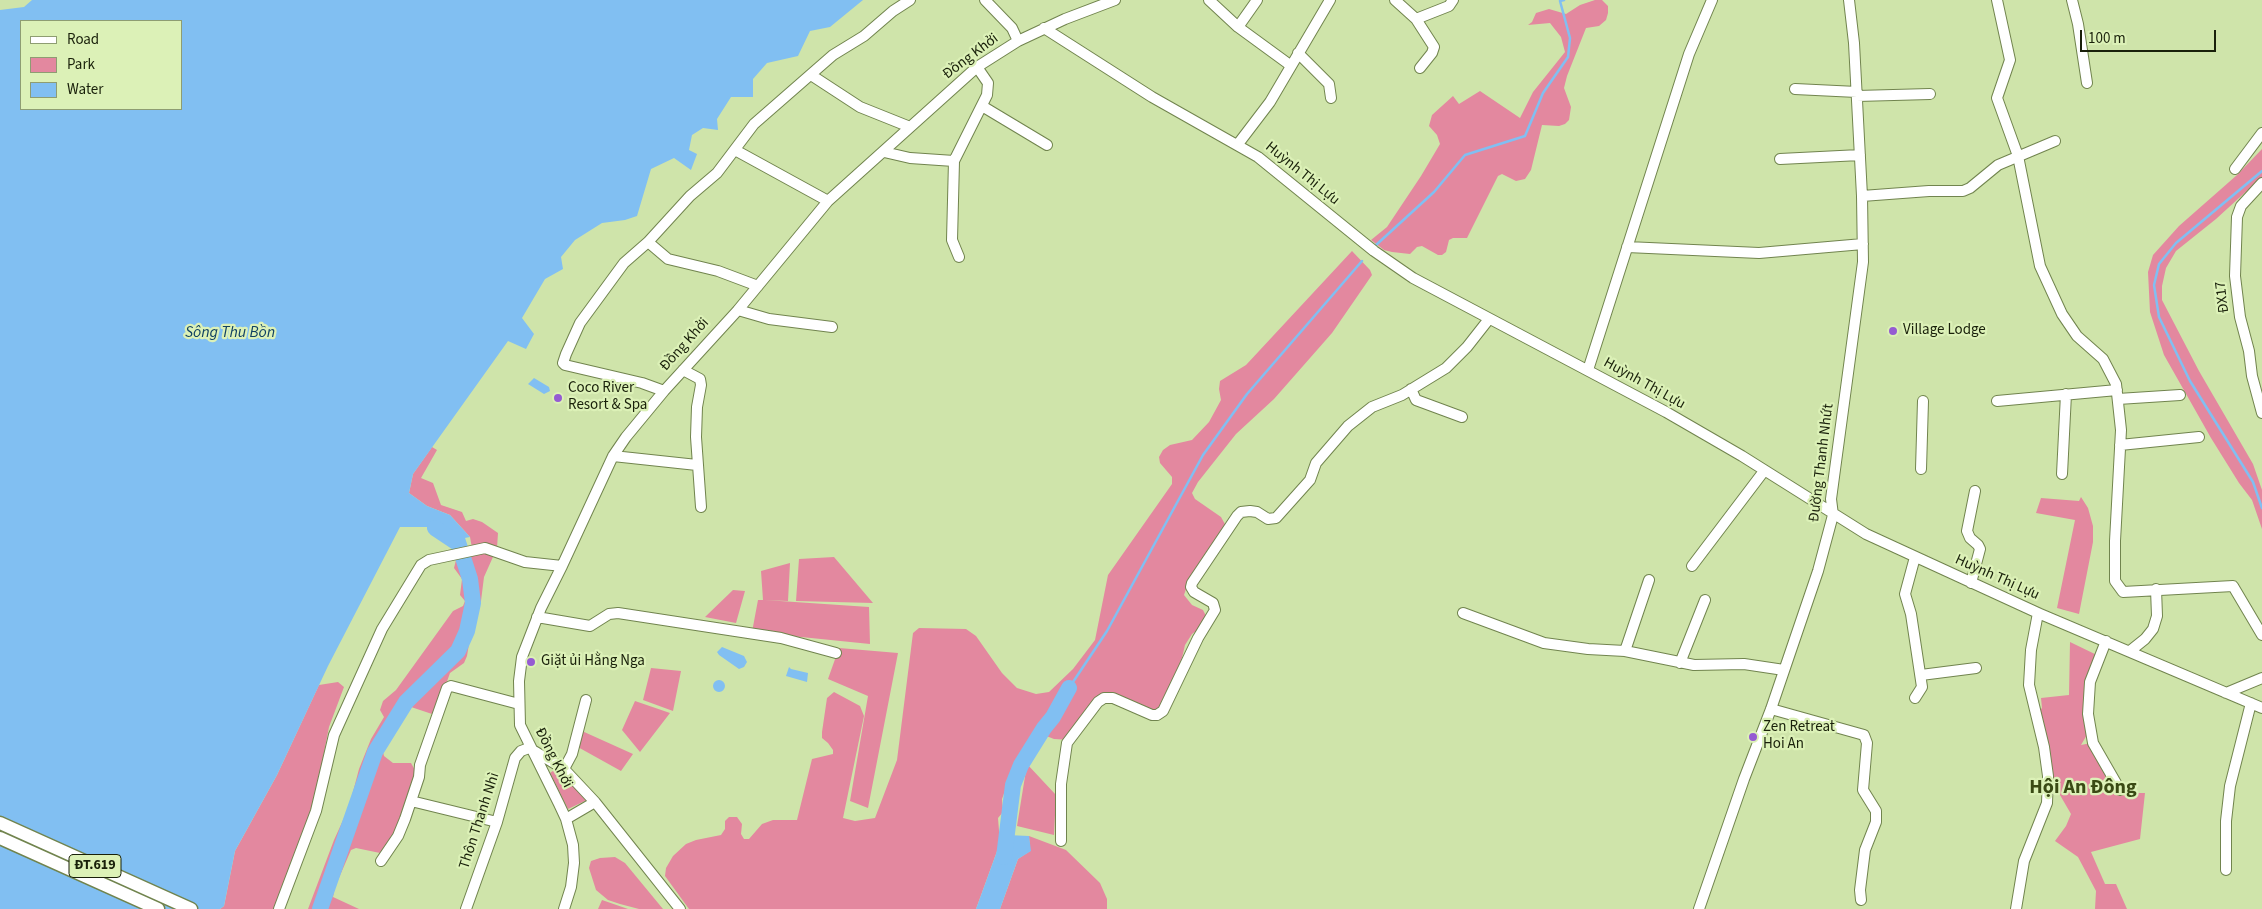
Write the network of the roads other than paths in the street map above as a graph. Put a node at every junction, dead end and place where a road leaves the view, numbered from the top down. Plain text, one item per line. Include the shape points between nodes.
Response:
1 (910, 0) edge
2 (984, 0) edge
3 (1115, 0) edge
4 (1209, 0) edge
5 (1258, 0) edge
6 (1330, 0) edge
7 (1395, 0) edge
8 (1453, 0) edge
9 (1712, 0) edge
10 (1850, 0) edge
11 (1997, 0) edge
12 (2072, 0) edge
13 (1416, 19) junction
14 (1238, 27) junction
15 (1044, 28) junction
16 (1018, 41) junction
17 (1298, 53) junction
18 (1290, 65) junction
19 (977, 67) junction
20 (1420, 68) dead end
21 (811, 76) junction
22 (2088, 83) dead end
23 (1795, 89) dead end
24 (1857, 94) junction
25 (1930, 94) dead end
26 (1331, 98) dead end
27 (982, 106) junction
28 (910, 127) junction
29 (2262, 133) edge
30 (2055, 141) dead end
31 (1238, 144) junction
32 (1047, 145) dead end
33 (735, 150) junction
34 (884, 152) junction
35 (1860, 154) junction
36 (2018, 156) junction
37 (1780, 159) dead end
38 (954, 161) junction
39 (2235, 169) dead end
40 (2262, 183) edge
41 (1862, 196) junction
42 (828, 201) junction
43 (648, 242) junction
44 (1863, 244) junction
45 (1627, 247) junction
46 (959, 257) dead end
47 (758, 286) junction
48 (738, 310) junction
49 (1489, 319) junction
50 (832, 327) dead end
51 (683, 370) junction
52 (1588, 370) junction
53 (1411, 389) junction
54 (664, 391) junction
55 (2066, 394) junction
56 (2117, 395) junction
57 (2180, 395) dead end
58 (1997, 400) dead end
59 (1923, 401) dead end
60 (2262, 413) edge
61 (1462, 417) dead end
62 (2199, 436) dead end
63 (2120, 445) junction
64 (612, 456) junction
65 (697, 465) junction
66 (1921, 469) dead end
67 (1764, 471) junction
68 (2062, 474) dead end
69 (1975, 491) dead end
70 (701, 507) dead end
71 (1833, 515) junction
72 (1915, 557) junction
73 (562, 566) junction
74 (1692, 566) dead end
75 (1649, 580) dead end
76 (1971, 583) junction
77 (2156, 590) junction
78 (1705, 600) dead end
79 (1463, 613) dead end
80 (2038, 613) junction
81 (537, 617) junction
82 (2262, 634) edge
83 (2106, 641) junction
84 (1625, 651) junction
85 (2130, 651) junction
86 (836, 653) dead end
87 (1680, 663) junction
88 (1976, 668) dead end
89 (1784, 670) junction
90 (1921, 675) junction
91 (2262, 678) edge
92 (2226, 693) junction
93 (1915, 698) dead end
94 (586, 700) dead end
95 (518, 704) junction
96 (2251, 704) junction
97 (2262, 708) edge
98 (1772, 709) junction
99 (530, 748) junction
100 (564, 769) junction
101 (2120, 790) dead end
102 (411, 801) junction
103 (595, 802) junction
104 (566, 819) junction
105 (497, 822) junction
106 (0, 823) edge
107 (0, 838) edge
108 (1061, 841) dead end
109 (381, 861) dead end
110 (2226, 870) dead end
111 (1861, 900) dead end
112 (158, 909) edge
113 (191, 909) edge
114 (279, 909) edge
115 (466, 909) edge
116 (564, 909) edge
117 (680, 909) edge
118 (1699, 909) edge
119 (2016, 909) edge

1 - 21 street via 864,36 833,55
2 - 16 street via 1012,28
3 - 15 street, Đồng Khởi
4 - 14 street
5 - 14 street
6 - 17 street
7 - 13 street
8 - 13 street via 1449,6
9 - 45 street via 1689,54
10 - 24 street, Đường Thanh Nhứt
11 - 36 street via 2010,60 1997,98
12 - 22 street
13 - 20 street via 1434,49
14 - 18 street
15 - 16 street, Đồng Khởi
15 - 31 street, Huỳnh Thị Lựu via 1152,97
16 - 19 street, Đồng Khởi
17 - 18 street
17 - 26 street via 1329,84
18 - 31 street via 1270,102
19 - 27 street via 988,83
19 - 28 street, Đồng Khởi
21 - 28 street via 865,110
21 - 33 street via 754,124
23 - 24 street
24 - 25 street
24 - 35 street, Đường Thanh Nhứt
27 - 32 street
27 - 38 street
28 - 34 street, Đồng Khởi
29 - 39 street
30 - 36 street
31 - 49 street, Huỳnh Thị Lựu via 1278,171 1384,258
33 - 42 street
33 - 43 street via 717,174 690,196
34 - 38 street via 910,158
34 - 42 street, Đồng Khởi
35 - 37 street
35 - 41 street, Đường Thanh Nhứt
36 - 41 street via 1998,165 1963,191
36 - 56 street via 2040,266 2062,314 2077,336 2103,359 2116,384
38 - 46 street via 952,240
40 - 60 street, ĐX17 via 2241,206 2237,217 2235,276 2240,317
41 - 44 street, Đường Thanh Nhứt
42 - 47 street, Đồng Khởi
43 - 47 street via 668,259 718,271
43 - 54 street via 624,263 592,306 563,363 571,368
44 - 45 street via 1759,253
44 - 71 street, Đường Thanh Nhứt via 1831,499
45 - 52 street
47 - 48 street, Đồng Khởi
48 - 50 street via 769,319
48 - 51 street, Đồng Khởi
49 - 52 street, Huỳnh Thị Lựu
49 - 53 street via 1454,361
51 - 54 street, Đồng Khởi
51 - 65 street via 700,379 701,385 697,407
52 - 67 street, Huỳnh Thị Lựu
53 - 61 street via 1416,400
53 - 108 street via 1372,408 1348,426 1316,464 1310,480 1276,518 1268,519 1253,511 1238,515 1192,585 1196,594 1214,605 1215,610 1163,711 1152,715 1113,698 1104,698 1067,743 1061,784
54 - 64 street, Đồng Khởi
55 - 56 street
55 - 58 street
55 - 68 street
56 - 57 street
56 - 63 street
59 - 66 street
62 - 63 street
63 - 77 street via 2115,582 2123,592
64 - 65 street
64 - 73 street, Đồng Khởi
65 - 70 street
67 - 71 street, Huỳnh Thị Lựu
67 - 74 street
69 - 76 street via 1967,531 1980,549
71 - 72 street, Huỳnh Thị Lựu
71 - 89 street, Đường Thanh Nhứt via 1818,571
72 - 76 street, Huỳnh Thị Lựu
72 - 90 street via 1905,594
73 - 81 street, Đồng Khởi
73 - 114 street via 526,562 485,548 429,560 422,566 382,629 334,735 316,811
75 - 84 street
76 - 80 street, Huỳnh Thị Lựu
77 - 82 street via 2233,586
77 - 85 street via 2157,616 2153,628
78 - 87 street
79 - 84 street via 1544,643
80 - 83 street, Huỳnh Thị Lựu
80 - 119 street via 2029,686 2044,746 2048,803 2024,861
81 - 86 street via 590,626 609,614 618,613 781,638
81 - 95 street, Đồng Khởi via 522,657
83 - 85 street, Huỳnh Thị Lựu
83 - 101 street via 2090,682 2088,714 2096,751
84 - 87 street
85 - 92 street, Huỳnh Thị Lựu
87 - 89 street via 1744,664
88 - 90 street
89 - 98 street, Đường Thanh Nhứt
90 - 93 street via 1922,687
91 - 92 street
92 - 96 street, Huỳnh Thị Lựu
94 - 100 street via 572,754
95 - 99 street, Đồng Khởi via 520,725
95 - 102 street via 451,686 446,688
96 - 97 street, Huỳnh Thị Lựu
96 - 110 street via 2230,786
98 - 111 street via 1864,735 1867,743 1863,790 1876,811 1876,822 1865,850
98 - 118 street, Đường Thanh Nhứt
99 - 100 street
99 - 104 street, Đồng Khởi
99 - 105 street, Thôn Thanh Nhì via 515,758
100 - 103 street
102 - 105 street
102 - 109 street via 398,836
103 - 104 street
103 - 117 street
104 - 116 street, Đồng Khởi via 574,863
105 - 115 street, Thôn Thanh Nhì
106 - 113 main road, ĐT.619
107 - 112 main road, ĐT.619

